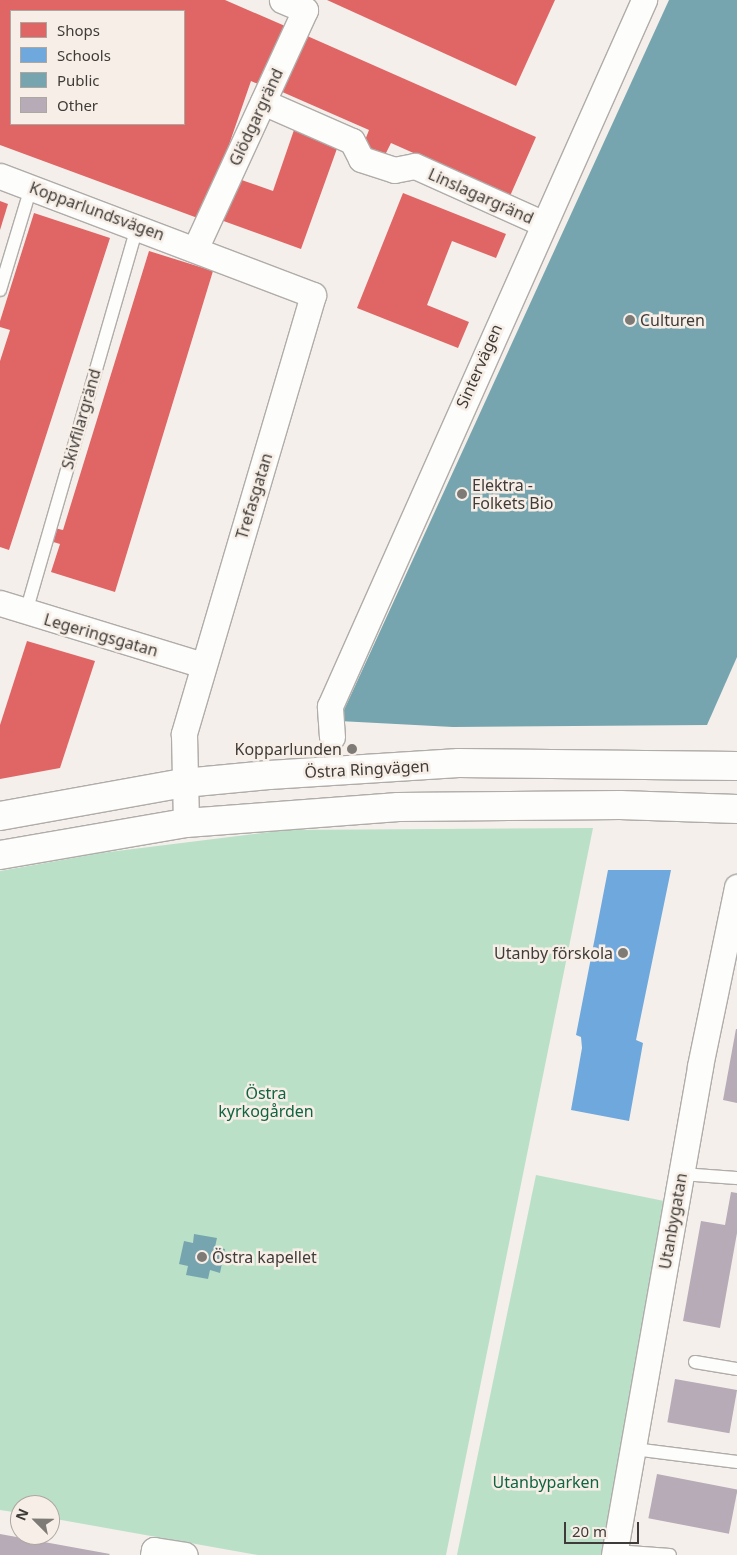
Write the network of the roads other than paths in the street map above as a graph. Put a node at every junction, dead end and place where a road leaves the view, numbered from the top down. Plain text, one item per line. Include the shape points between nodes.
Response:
1 (282, 0) edge
2 (644, 0) edge
3 (263, 102) junction
4 (0, 176) edge
5 (31, 187) junction
6 (542, 223) junction
7 (137, 227) junction
8 (195, 247) junction
9 (0, 290) edge
10 (0, 603) edge
11 (26, 612) junction
12 (203, 665) junction
13 (332, 737) dead end
14 (737, 766) edge
15 (184, 783) junction
16 (737, 809) edge
17 (0, 816) edge
18 (186, 824) junction
19 (0, 855) edge
20 (737, 887) edge
21 (682, 1174) junction
22 (737, 1178) edge
23 (695, 1362) dead end
24 (737, 1369) edge
25 (634, 1450) junction
26 (737, 1462) edge
27 (153, 1552) edge
28 (615, 1553) edge
29 (185, 1555) edge
30 (670, 1555) edge

1 - 3 street, Glödgargränd via 305,10
2 - 6 street, Sintervägen
3 - 6 street, Linslagargränd via 352,141 360,159 394,170 415,166
3 - 8 street, Glödgargränd
4 - 5 street, Kopparlundsvägen
5 - 7 street, Kopparlundsvägen
5 - 9 lane
6 - 13 street, Sintervägen via 330,706
7 - 8 street, Kopparlundsvägen
7 - 11 lane, Skivfilargränd
8 - 12 street, Trefasgatan via 313,295
10 - 11 street, Legeringsgatan
11 - 12 street, Legeringsgatan
12 - 15 street, Trefasgatan via 184,734
14 - 15 main road, Östra Ringvägen via 460,763
15 - 17 main road, Östra Ringvägen
15 - 18 street, Trefasgatan
16 - 18 main road via 620,804 398,807
18 - 19 main road
20 - 21 street, Utanbygatan
21 - 22 lane
21 - 25 street, Utanbygatan
23 - 24 lane
25 - 26 lane
25 - 28 street, Utanbygatan
27 - 29 street
28 - 30 lane

